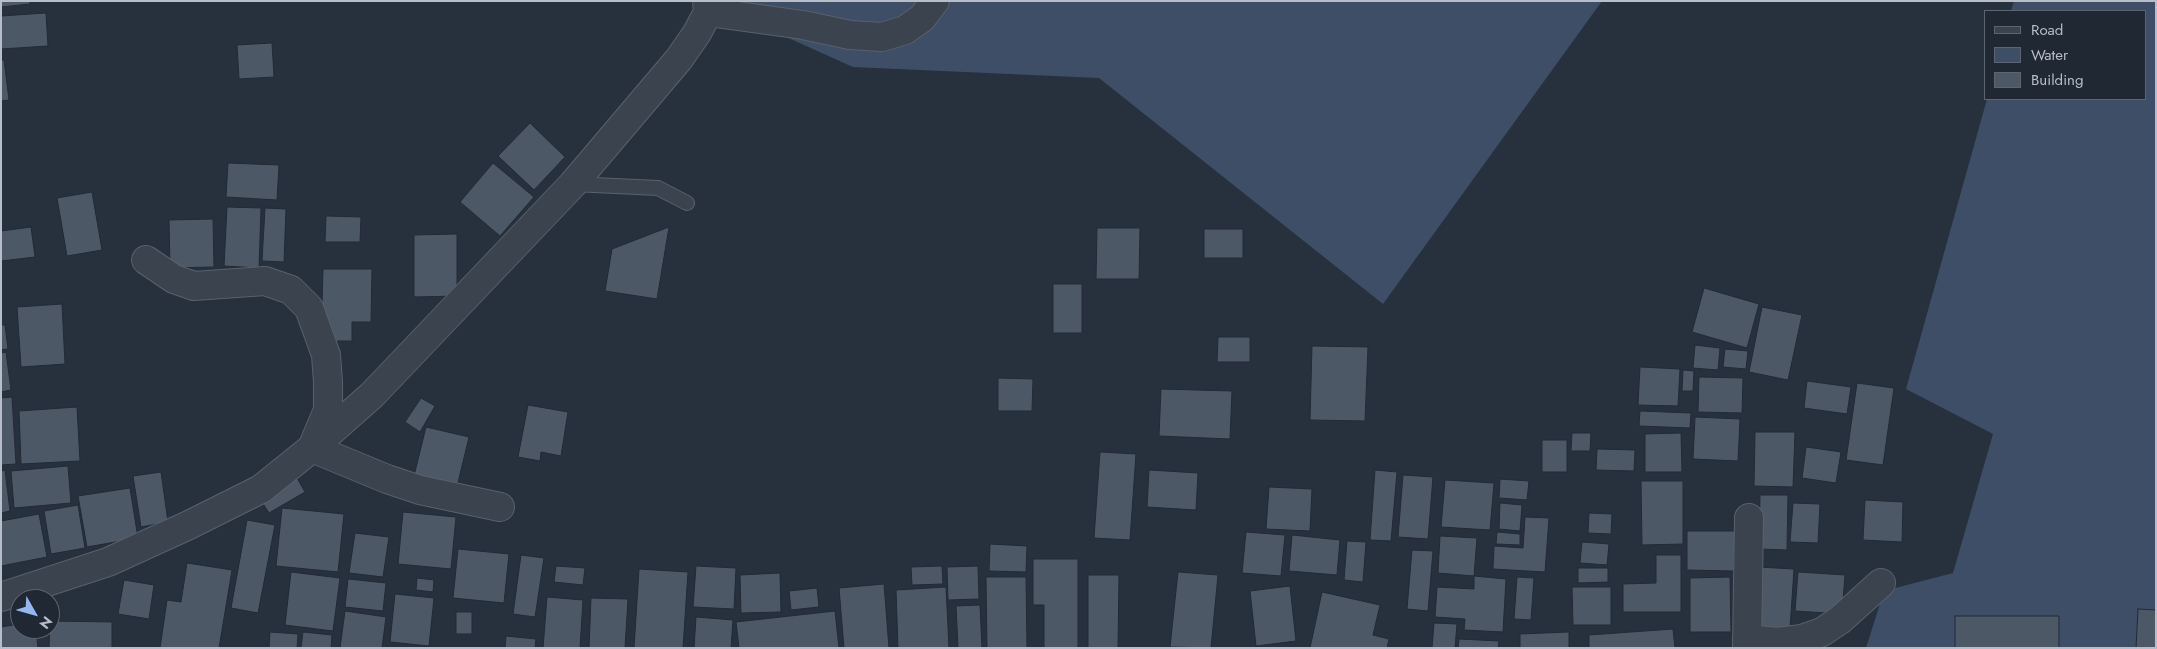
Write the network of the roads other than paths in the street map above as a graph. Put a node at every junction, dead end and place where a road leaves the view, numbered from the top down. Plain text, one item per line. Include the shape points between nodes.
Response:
1 (935, 1) edge
2 (708, 7) edge
3 (573, 184) junction
4 (687, 203) dead end
5 (146, 260) dead end
6 (312, 448) junction
7 (500, 507) dead end
8 (1749, 518) dead end
9 (1881, 582) dead end
10 (1, 597) edge
11 (1747, 644) edge

1 - 2 street via 922,18 905,30 882,37 850,35
2 - 3 street via 698,34 679,59
3 - 4 lane via 658,188
3 - 6 street via 372,394
5 - 6 street via 174,280 194,286 264,281 291,290 309,308 326,355 328,382 328,410
6 - 7 street via 420,490
6 - 10 street via 260,488 189,525 108,562
8 - 11 street
9 - 11 street via 1822,632 1802,639

